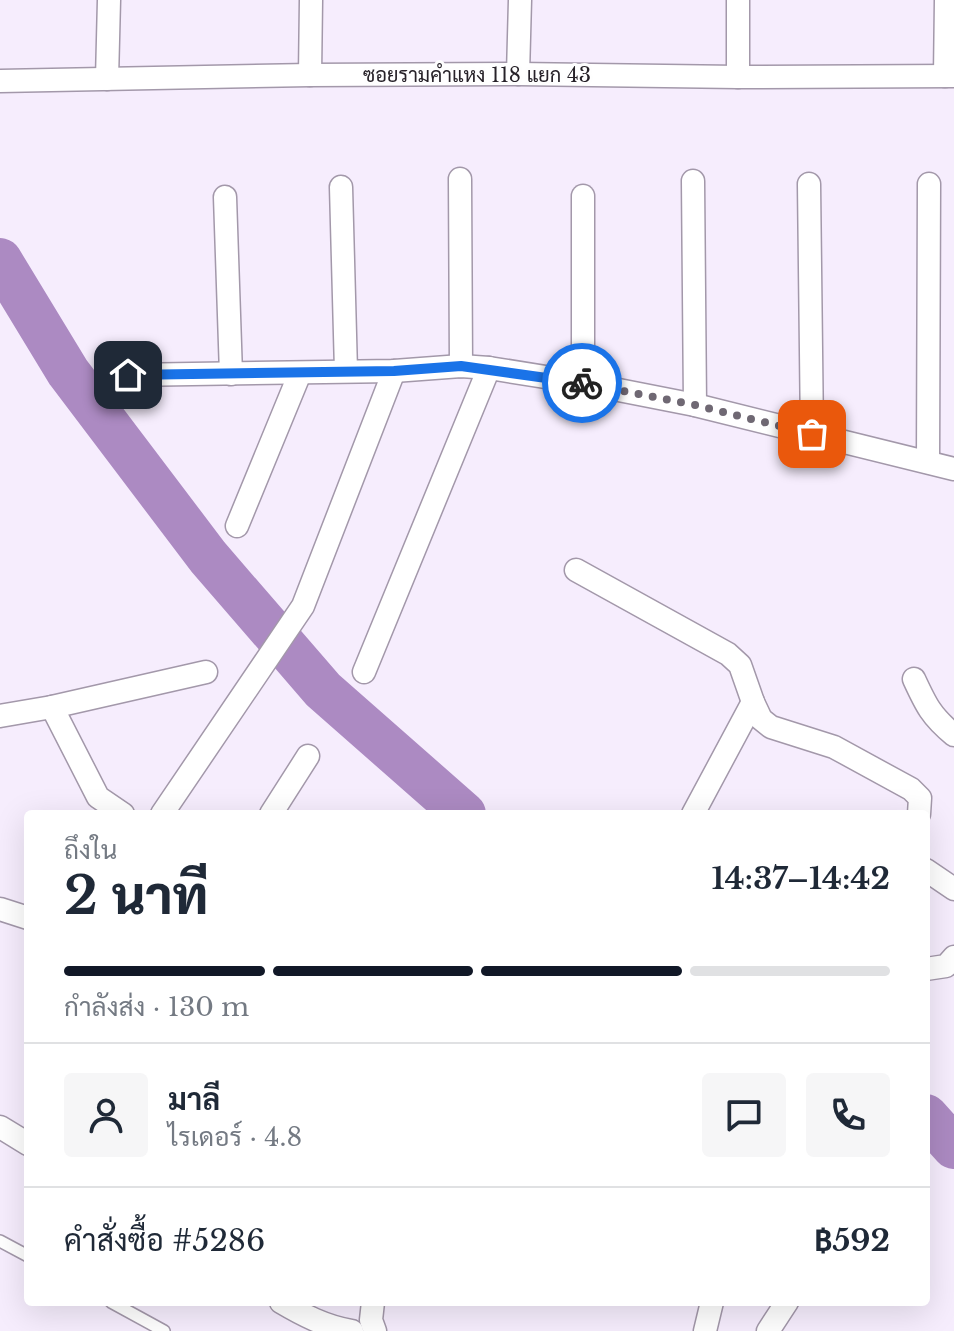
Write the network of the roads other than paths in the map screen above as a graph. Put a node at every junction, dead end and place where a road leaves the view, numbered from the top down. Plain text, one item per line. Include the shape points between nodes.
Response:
1 (109, 0) edge
2 (311, 0) edge
3 (520, 0) edge
4 (738, 0) edge
5 (946, 0) edge
6 (518, 74) junction
7 (310, 75) junction
8 (949, 76) edge
9 (738, 77) junction
10 (107, 79) junction
11 (0, 81) edge
12 (460, 179) dead end
13 (693, 181) dead end
14 (809, 184) dead end
15 (929, 184) dead end
16 (341, 187) dead end
17 (583, 196) dead end
18 (225, 197) dead end
19 (461, 366) junction
20 (489, 368) junction
21 (346, 371) junction
22 (394, 371) junction
23 (300, 373) junction
24 (231, 374) junction
25 (128, 375) dead end
26 (583, 383) junction
27 (695, 405) junction
28 (812, 434) junction
29 (928, 462) junction
30 (954, 469) edge
31 (237, 526) dead end
32 (576, 570) dead end
33 (206, 672) dead end
34 (364, 672) dead end
35 (914, 679) dead end
36 (753, 702) junction
37 (52, 707) junction
38 (0, 716) edge
39 (954, 735) edge
40 (308, 756) dead end
41 (117, 810) edge
42 (165, 810) edge
43 (274, 810) edge
44 (695, 810) edge
45 (919, 810) edge
46 (930, 873) edge
47 (954, 889) edge
48 (0, 909) edge
49 (24, 917) edge
50 (954, 957) edge
51 (930, 968) edge
52 (0, 1127) edge
53 (24, 1142) edge
54 (0, 1241) edge
55 (24, 1254) edge
56 (118, 1306) edge
57 (288, 1306) edge
58 (373, 1306) edge
59 (711, 1306) edge
60 (784, 1306) edge
61 (164, 1331) edge
62 (352, 1331) edge
63 (375, 1331) edge
64 (705, 1331) edge
65 (768, 1331) edge

1 - 10 street
2 - 7 street
3 - 6 street
4 - 9 street
5 - 8 street
6 - 7 street, ซอยรามคำแหง 118 แยก 43
6 - 9 street, ซอยรามคำแหง 118 แยก 43
7 - 10 street, ซอยรามคำแหง 118 แยก 43
8 - 9 street, ซอยรามคำแหง 118 แยก 43
10 - 11 street, ซอยรามคำแหง 118 แยก 43
12 - 19 street
13 - 27 street
14 - 28 street
15 - 29 street
16 - 21 street
17 - 26 street
18 - 24 street
19 - 20 street
19 - 22 street
20 - 26 street
20 - 34 street
21 - 22 street
21 - 23 street
22 - 42 street via 303,606
23 - 24 street
23 - 31 street
24 - 25 street
26 - 27 street
27 - 28 street
28 - 29 street
29 - 30 street
32 - 36 street via 728,654 740,665
33 - 37 street
35 - 39 street via 936,720
36 - 44 street
36 - 45 street via 771,727 834,747 911,789 920,798
37 - 38 street
37 - 41 street via 98,797
40 - 43 street
46 - 47 street
48 - 49 street
50 - 51 street via 946,966
52 - 53 street
54 - 55 lane
56 - 61 lane
57 - 62 street
58 - 63 street
59 - 64 street
60 - 65 street

